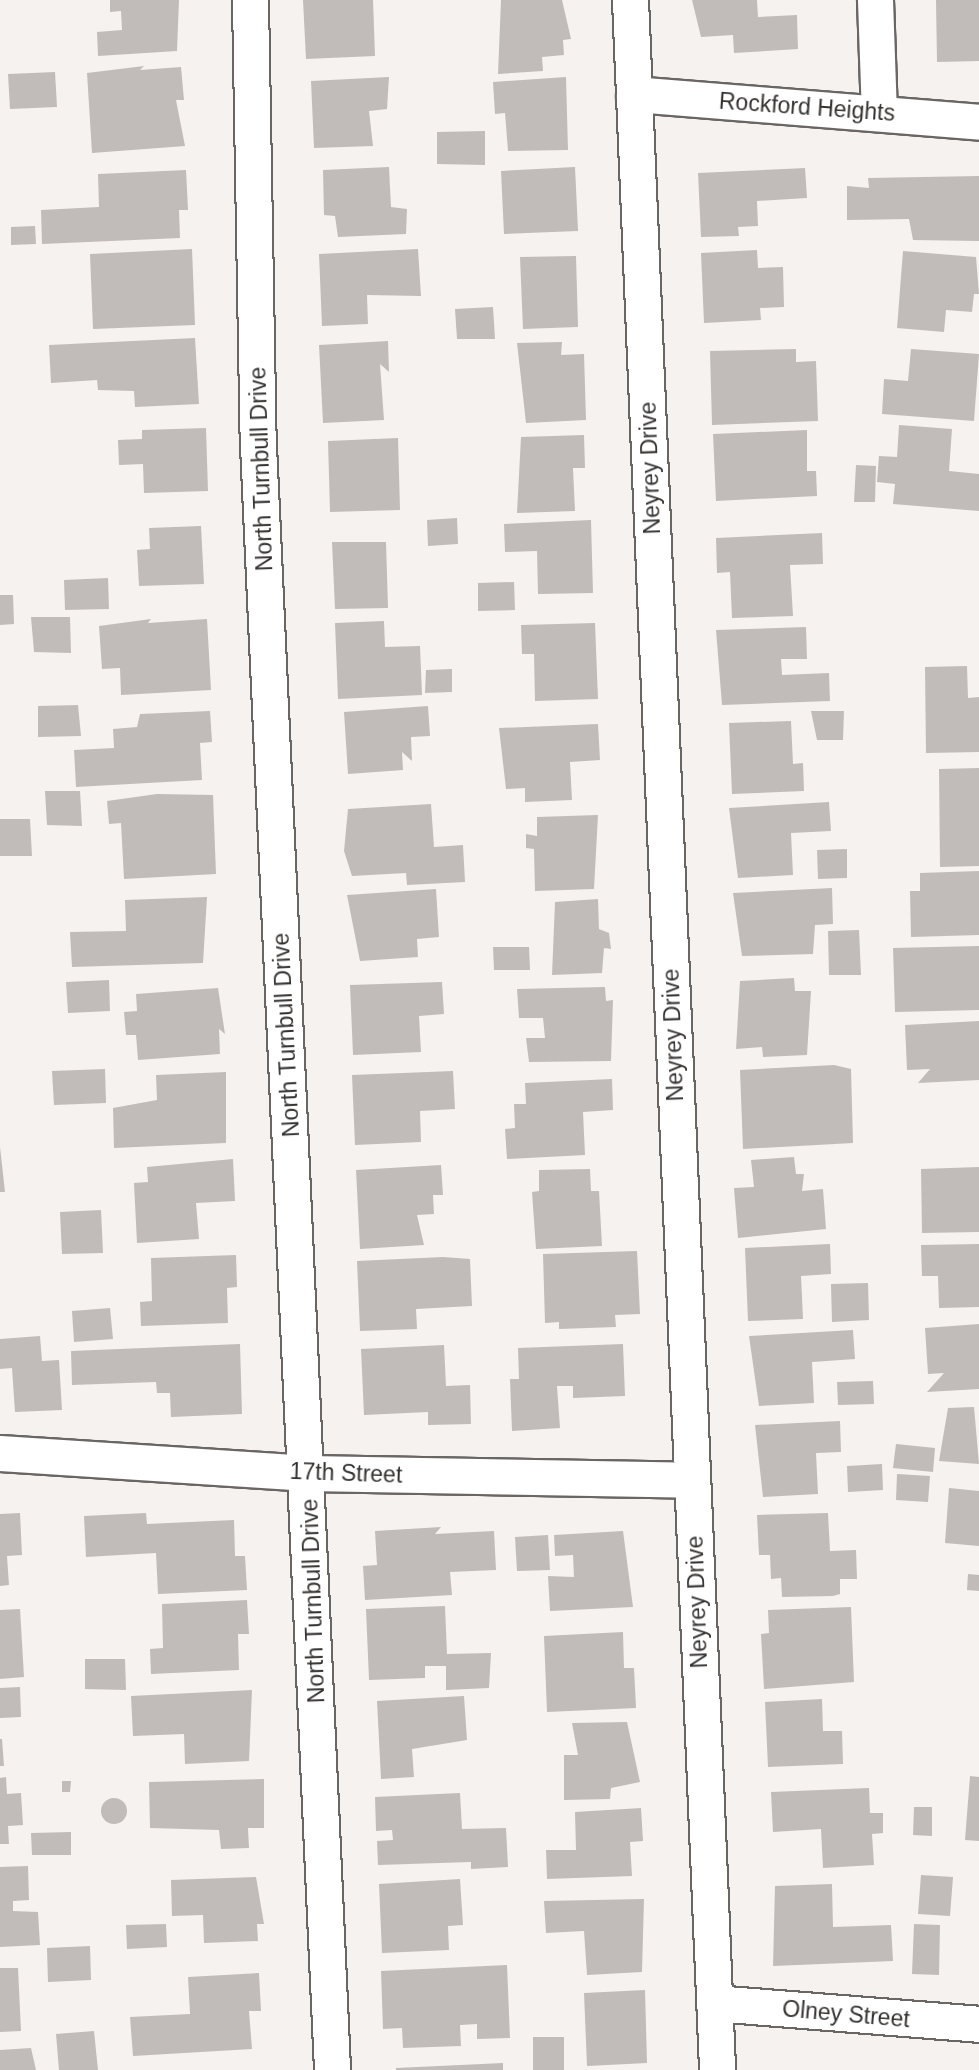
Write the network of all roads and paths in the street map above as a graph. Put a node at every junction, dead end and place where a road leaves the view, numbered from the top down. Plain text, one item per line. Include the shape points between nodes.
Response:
1 (250, 0) edge
2 (630, 0) edge
3 (876, 0) edge
4 (634, 94) junction
5 (879, 111) junction
6 (979, 122) edge
7 (0, 1452) edge
8 (308, 1473) junction
9 (692, 1480) junction
10 (714, 2003) junction
11 (979, 2024) edge
12 (332, 2070) edge
13 (717, 2070) edge

1 - 8 street, North Turnbull Drive via 258,445
2 - 4 street, Neyrey Drive
3 - 5 street
4 - 5 street, Rockford Heights
4 - 9 street, Neyrey Drive
5 - 6 street, Rockford Heights
7 - 8 street, 17th Street
8 - 9 street, 17th Street
8 - 12 street, North Turnbull Drive
9 - 10 street, Neyrey Drive
10 - 11 street, Olney Street
10 - 13 street, Neyrey Drive

